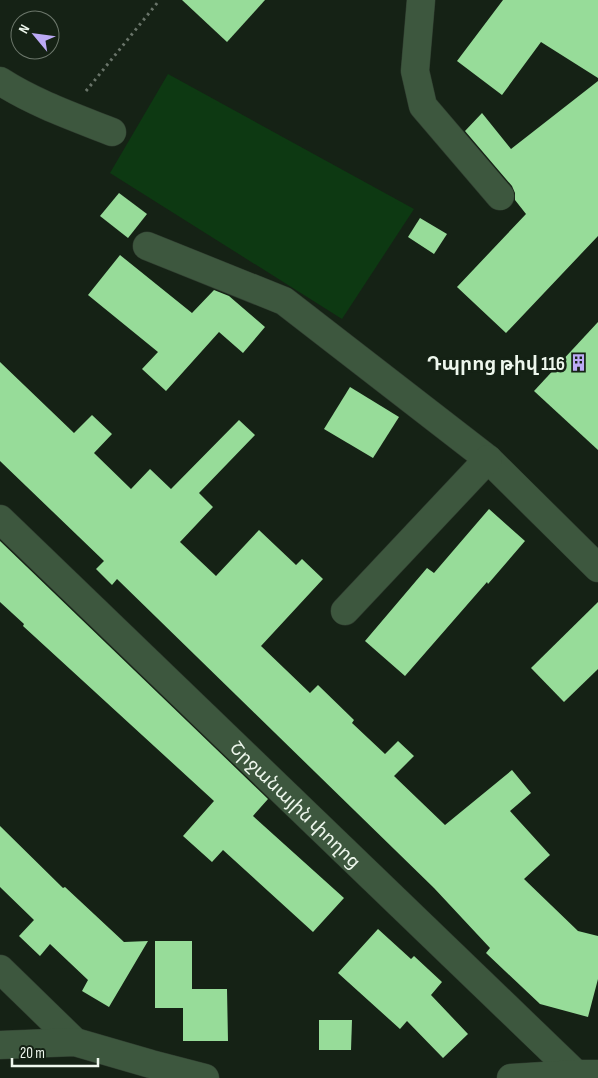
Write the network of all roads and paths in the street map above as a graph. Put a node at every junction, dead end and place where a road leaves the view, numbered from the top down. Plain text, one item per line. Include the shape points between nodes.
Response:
1 (421, 0) edge
2 (158, 2) dead end
3 (0, 81) edge
4 (67, 115) junction
5 (112, 132) dead end
6 (500, 196) dead end
7 (147, 246) dead end
8 (488, 459) junction
9 (0, 519) edge
10 (598, 568) edge
11 (345, 610) dead end
12 (0, 969) edge
13 (75, 1042) junction
14 (0, 1045) edge
15 (587, 1074) edge
16 (205, 1078) edge
17 (511, 1078) edge

1 - 6 street via 415,71 423,106
2 - 4 path
3 - 4 street
4 - 5 street
7 - 8 street via 284,300
8 - 10 street
8 - 11 street
9 - 15 street, Շրջանային փողոց
12 - 13 street
13 - 14 street
13 - 16 street
15 - 17 street

